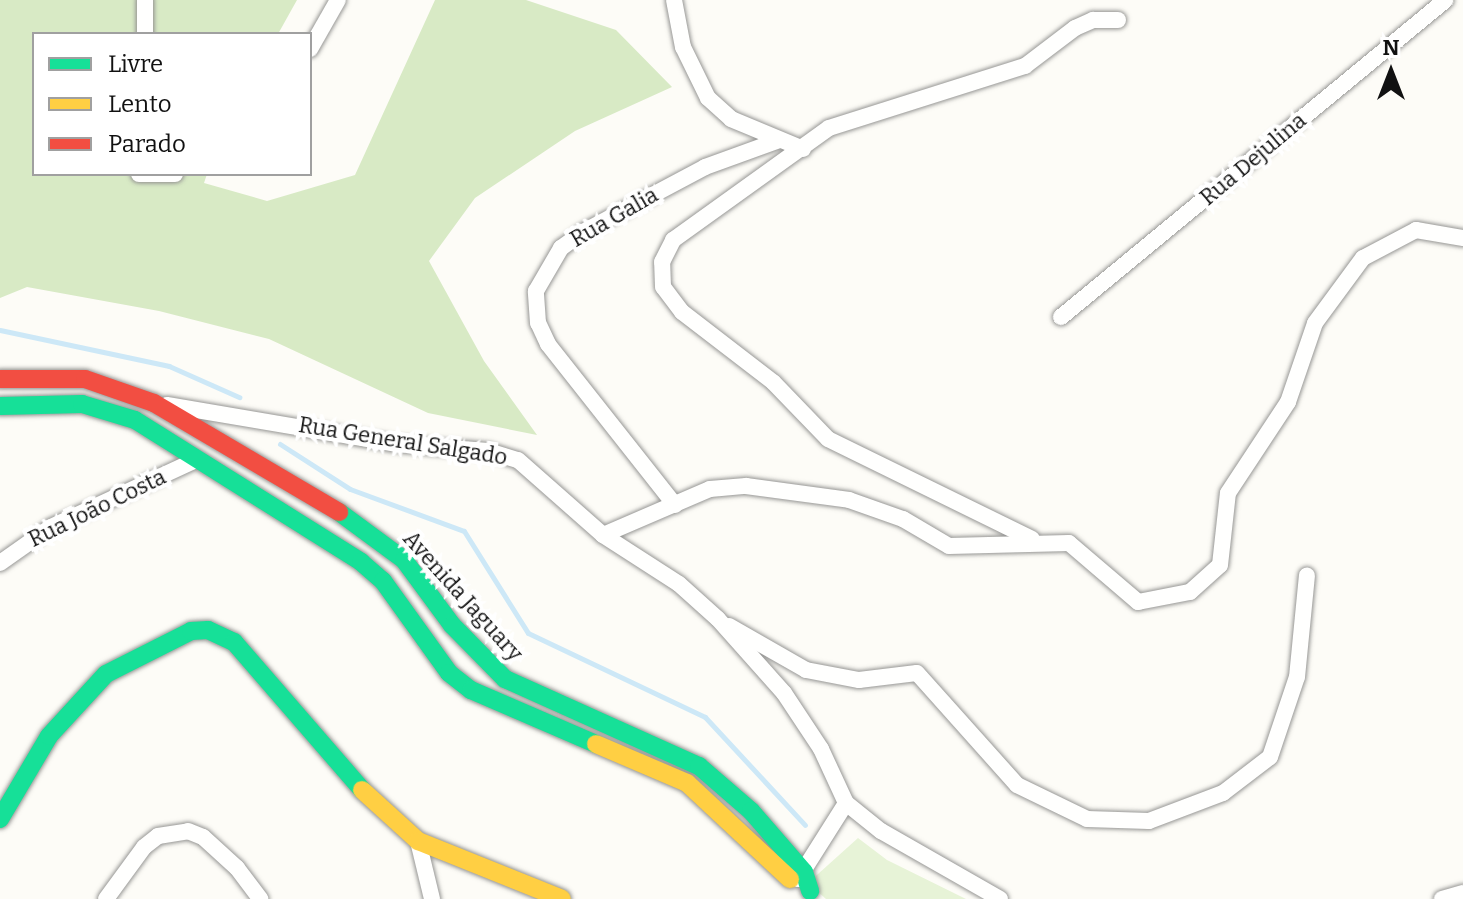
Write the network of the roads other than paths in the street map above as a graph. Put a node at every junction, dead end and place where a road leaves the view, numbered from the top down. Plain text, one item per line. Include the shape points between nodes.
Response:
1 (145, 0) edge
2 (338, 0) edge
3 (674, 0) edge
4 (1445, 0) edge
5 (1118, 20) dead end
6 (145, 32) edge
7 (312, 46) edge
8 (777, 141) junction
9 (803, 149) junction
10 (1463, 238) edge
11 (1061, 317) dead end
12 (0, 379) edge
13 (154, 403) junction
14 (0, 406) edge
15 (198, 459) junction
16 (675, 505) junction
17 (603, 535) junction
18 (1034, 540) junction
19 (0, 563) edge
20 (1307, 575) dead end
21 (718, 619) junction
22 (537, 696) junction
23 (524, 716) junction
24 (846, 803) junction
25 (0, 819) edge
26 (418, 841) junction
27 (806, 886) edge
28 (1463, 893) edge
29 (106, 899) edge
30 (260, 899) edge
31 (432, 899) edge
32 (562, 899) edge
33 (1000, 899) edge
34 (1442, 899) edge

1 - 6 street
2 - 7 street
3 - 8 street via 683,47 708,98 731,119
4 - 11 street, Rua Dejulina
5 - 9 street via 1093,20 1075,28 1025,66 859,115
8 - 9 street
8 - 16 street, Rua Galia via 705,167 583,232 561,248 536,291 538,323 548,344
9 - 18 street via 673,240 661,274 668,296 693,324 773,382 828,439
10 - 18 street via 1416,230 1363,258 1315,323 1288,402 1228,493 1220,565 1205,583 1157,602 1131,601 1077,547
12 - 13 street, Avenida Jaguary via 85,379
13 - 17 street, Rua General Salgado via 398,444 488,451 518,460
13 - 22 street, Avenida Jaguary via 377,537 404,560 490,666
14 - 15 street via 82,404 135,420
15 - 19 street, Rua João Costa via 51,527 8,552
15 - 23 street via 361,562 383,581 449,673 491,703
16 - 17 street
16 - 18 street via 726,486 774,489 886,511 949,546
17 - 21 street, Rua General Salgado via 679,584
20 - 21 street via 1297,677 1270,757 1223,793 1149,821 1087,819 1017,785 917,673 859,680 806,670
21 - 24 street, Rua General Salgado via 784,693 821,749
22 - 23 street
22 - 27 street, Avenida Jaguary via 699,766 751,811
23 - 27 street via 623,752 687,783
24 - 27 street
24 - 33 street, Rua General Salgado via 881,831
25 - 26 street via 49,736 106,674 199,629 234,642 354,787
26 - 31 street
26 - 32 street
28 - 34 street
29 - 30 street via 144,847 158,836 188,831 203,837 237,868

